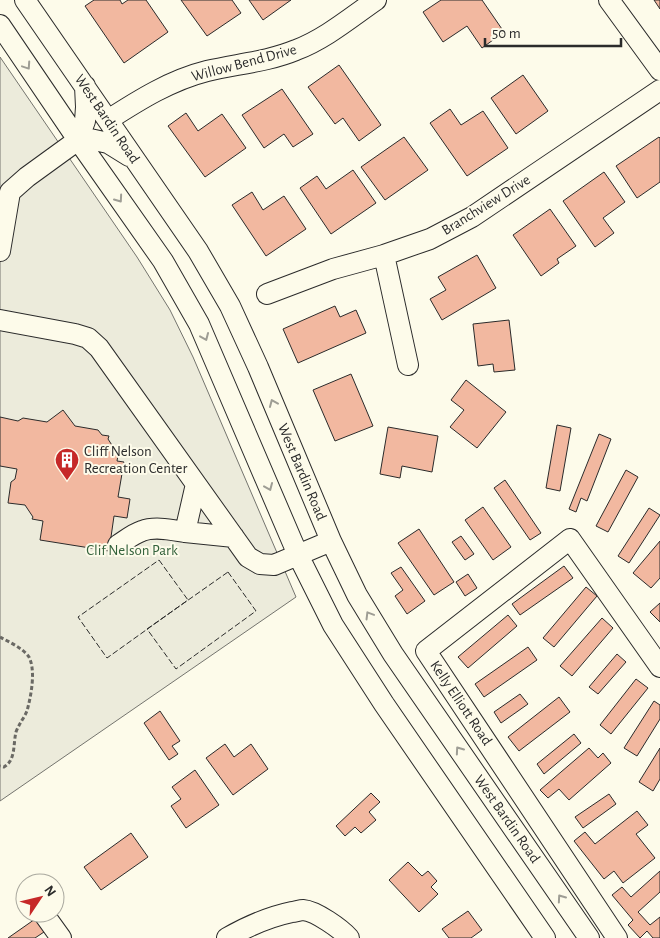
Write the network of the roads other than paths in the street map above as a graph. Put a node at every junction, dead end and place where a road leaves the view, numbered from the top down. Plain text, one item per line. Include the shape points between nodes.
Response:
1 (25, 0) edge
2 (376, 0) edge
3 (609, 0) edge
4 (0, 25) edge
5 (660, 70) edge
6 (84, 86) junction
7 (660, 90) edge
8 (108, 120) junction
9 (78, 140) junction
10 (135, 160) junction
11 (0, 251) edge
12 (384, 255) junction
13 (266, 294) dead end
14 (0, 320) edge
15 (408, 365) dead end
16 (196, 484) junction
17 (186, 532) junction
18 (234, 537) junction
19 (331, 541) junction
20 (118, 545) dead end
21 (298, 555) junction
22 (660, 667) edge
23 (50, 923) edge
24 (61, 938) edge
25 (227, 938) edge
26 (349, 938) edge
27 (545, 938) edge
28 (589, 938) edge
29 (617, 938) edge

1 - 6 street, West Bardin Road
2 - 8 street, Willow Bend Drive via 324,36 296,50 175,82
3 - 5 street
4 -> 9 street
6 - 8 street, West Bardin Road
6 - 9 street via 85,121
7 - 12 street, Branchview Drive via 472,217 430,239
8 - 10 street, West Bardin Road
9 - 10 street via 90,138 108,143
9 - 11 street via 10,192
9 -> 21 street via 163,261 199,324
19 -> 10 street, West Bardin Road via 230,306 198,251
12 - 13 street, Branchview Drive via 333,269
12 - 15 street
14 - 16 street via 88,338 99,348
16 - 17 street
16 - 18 street
17 - 18 street
17 - 20 street via 157,528 144,530
18 - 21 street via 248,556 260,564 274,565
19 - 21 street
28 -> 19 street, West Bardin Road via 393,654 357,595
21 - 27 street via 333,625
22 - 29 street, Kelly Elliott Road via 570,539 426,651
23 - 24 street
25 - 26 street via 275,915 304,910 323,917

